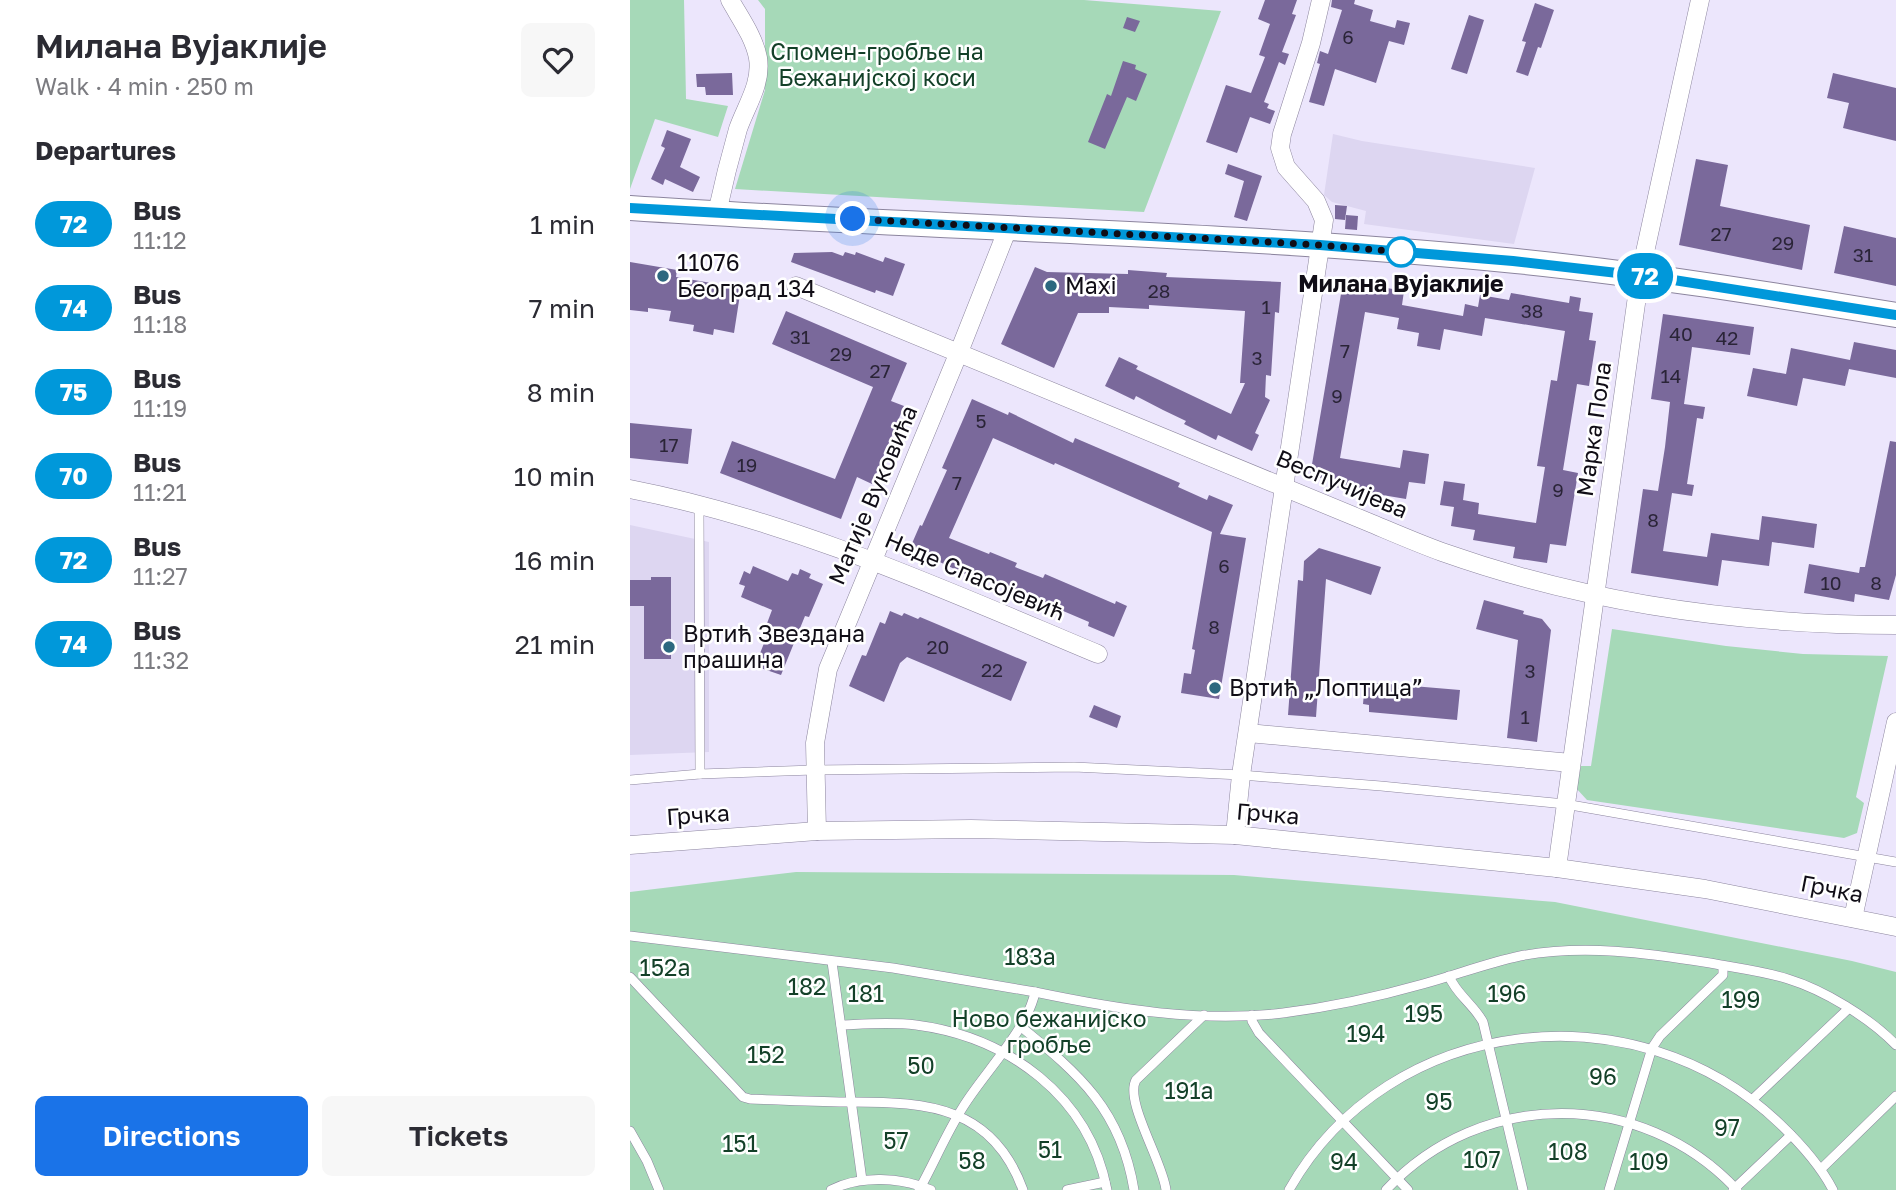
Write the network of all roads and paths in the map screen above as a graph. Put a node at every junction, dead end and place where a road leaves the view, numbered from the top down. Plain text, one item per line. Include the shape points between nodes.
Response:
1 (730, 0) edge
2 (1321, 0) edge
3 (1700, 0) edge
4 (630, 208) edge
5 (716, 213) junction
6 (1007, 228) junction
7 (1320, 245) junction
8 (1640, 275) junction
9 (796, 286) dead end
10 (1896, 315) edge
11 (959, 352) junction
12 (1285, 488) junction
13 (630, 489) edge
14 (699, 503) junction
15 (873, 560) junction
16 (1595, 594) junction
17 (1896, 625) edge
18 (1098, 654) dead end
19 (1896, 722) edge
20 (1248, 733) junction
21 (1571, 763) junction
22 (814, 770) junction
23 (700, 774) junction
24 (1241, 775) junction
25 (630, 780) edge
26 (1565, 804) junction
27 (817, 831) junction
28 (1235, 835) junction
29 (630, 845) edge
30 (1867, 855) junction
31 (1896, 862) edge
32 (1557, 868) junction
33 (1853, 918) junction
34 (1896, 928) edge
35 (630, 936) edge
36 (832, 962) junction
37 (1723, 966) junction
38 (1449, 976) junction
39 (630, 977) edge
40 (1035, 992) junction
41 (1848, 1009) junction
42 (1204, 1015) junction
43 (1252, 1015) junction
44 (841, 1025) junction
45 (1020, 1026) junction
46 (1490, 1043) junction
47 (1896, 1045) edge
48 (1652, 1048) junction
49 (1002, 1052) junction
50 (1896, 1096) edge
51 (1753, 1099) junction
52 (852, 1102) junction
53 (958, 1115) junction
54 (1506, 1119) junction
55 (1344, 1121) junction
56 (1630, 1123) junction
57 (630, 1131) edge
58 (1791, 1135) junction
59 (1821, 1168) junction
60 (1397, 1179) junction
61 (862, 1180) junction
62 (1106, 1186) edge
63 (924, 1189) edge
64 (1735, 1189) edge
65 (659, 1190) edge
66 (831, 1190) edge
67 (1023, 1190) edge
68 (1067, 1190) edge
69 (1134, 1190) edge
70 (1166, 1190) edge
71 (1289, 1190) edge
72 (1387, 1190) edge
73 (1408, 1190) edge
74 (1523, 1190) edge
75 (1609, 1190) edge
76 (1833, 1190) edge

1 - 5 street via 751,38 759,70
2 - 7 street via 1280,148 1286,167 1322,211
3 - 8 street, Марка Пола
4 - 5 main road
5 - 6 main road
6 - 7 main road
6 - 11 street, Матије Вуковића
7 - 8 main road
7 - 12 street
8 - 10 main road
8 - 16 street, Марка Пола
9 - 11 street, Веспучијева
11 - 12 street, Веспучијева
11 - 15 street, Матије Вуковића
12 - 16 street, Веспучијева via 1440,551
12 - 20 street
13 - 14 street, Неде Спасојевић
14 - 15 street, Неде Спасојевић
14 - 23 lane
15 - 18 street, Неде Спасојевић
15 - 22 street, Матије Вуковића via 828,669
16 - 17 street, Веспучијева via 1720,615
16 - 21 street, Марка Пола
19 - 30 street
20 - 21 street
20 - 24 street
21 - 26 street, Марка Пола
22 - 23 lane
22 - 24 lane via 1074,767
22 - 27 street, Матије Вуковића
23 - 25 lane
24 - 26 lane
24 - 28 street
26 - 30 lane
26 - 32 street, Марка Пола
27 - 28 street, Грчка
27 - 29 street, Грчка
28 - 32 street, Грчка
30 - 31 lane
30 - 33 street
32 - 33 street, Грчка via 1705,889
33 - 34 street, Грчка
35 - 36 lane
36 - 40 lane
36 - 44 lane
37 - 38 lane via 1620,951 1573,950 1520,957
37 - 41 lane via 1789,979
37 - 48 lane via 1723,975
38 - 43 lane via 1336,1005
38 - 46 lane via 1477,1011
39 - 52 lane via 743,1097
40 - 42 lane via 1130,1009
40 - 45 lane
41 - 47 lane
41 - 51 lane
42 - 43 lane
42 - 70 lane via 1133,1086
43 - 55 lane via 1259,1033
44 - 49 lane via 930,1028
44 - 52 lane
45 - 49 lane
45 - 69 lane via 1082,1080 1103,1107 1125,1148
46 - 48 lane via 1571,1035
46 - 54 lane
46 - 55 lane via 1426,1065
48 - 51 lane via 1713,1074
48 - 56 lane
49 - 53 lane
49 - 62 lane via 1042,1078 1072,1112 1097,1154
50 - 59 lane
51 - 58 lane
52 - 53 lane via 905,1103
52 - 61 lane
53 - 63 lane
53 - 67 lane via 1000,1148
54 - 56 lane via 1555,1113
54 - 60 lane via 1447,1142
54 - 74 lane
55 - 60 lane
55 - 71 lane
56 - 64 lane via 1697,1156
56 - 75 lane
57 - 65 lane
58 - 59 lane
58 - 64 lane
59 - 76 lane
60 - 72 lane
60 - 73 lane
61 - 63 lane
61 - 66 lane
62 - 68 lane

